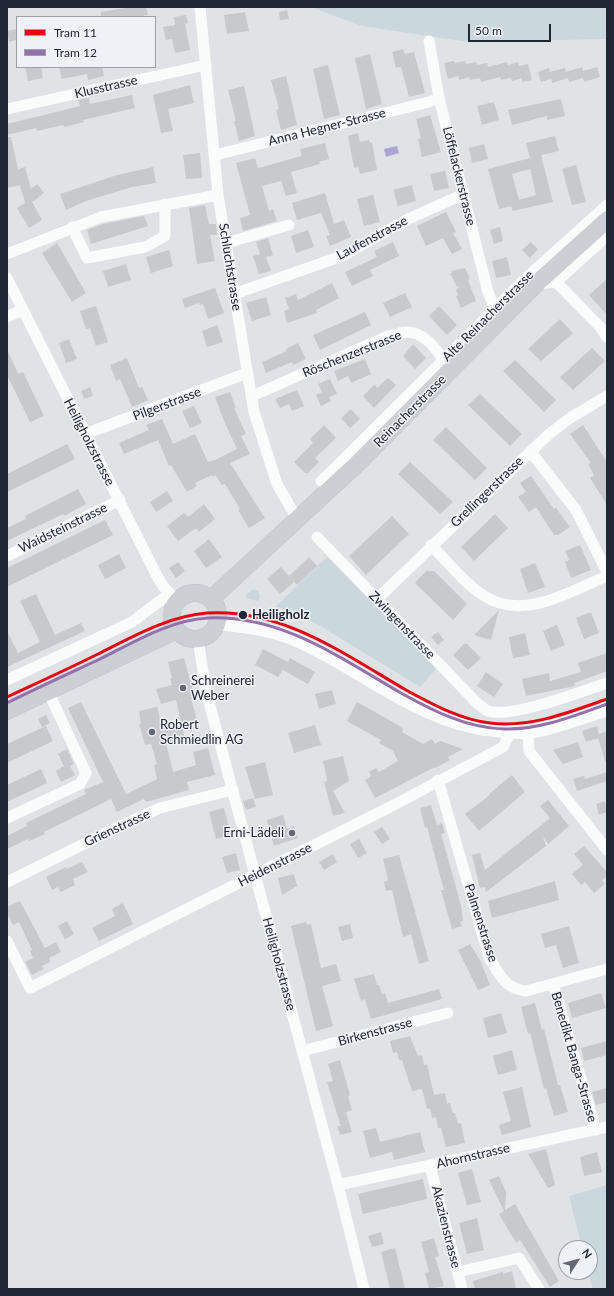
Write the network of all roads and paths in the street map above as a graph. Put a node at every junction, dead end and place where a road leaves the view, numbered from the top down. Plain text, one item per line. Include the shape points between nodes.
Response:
1 (200, 7) edge
2 (429, 40) dead end
3 (206, 65) junction
4 (439, 98) junction
5 (7, 109) edge
6 (215, 155) junction
7 (218, 194) junction
8 (464, 194) junction
9 (165, 204) junction
10 (607, 205) edge
11 (607, 220) edge
12 (289, 225) dead end
13 (72, 227) junction
14 (607, 236) edge
15 (226, 243) junction
16 (7, 254) edge
17 (7, 278) edge
18 (556, 282) junction
19 (536, 284) junction
20 (234, 294) junction
21 (495, 309) junction
22 (22, 310) junction
23 (7, 317) edge
24 (607, 337) edge
25 (444, 360) junction
26 (248, 373) junction
27 (252, 396) junction
28 (607, 396) edge
29 (85, 434) junction
30 (530, 451) junction
31 (321, 481) dead end
32 (120, 500) junction
33 (297, 519) junction
34 (318, 537) dead end
35 (431, 545) junction
36 (7, 556) edge
37 (607, 572) edge
38 (607, 576) edge
39 (173, 597) junction
40 (211, 599) junction
41 (377, 599) junction
42 (217, 623) junction
43 (177, 630) junction
44 (198, 639) junction
45 (7, 680) edge
46 (607, 683) edge
47 (48, 691) junction
48 (607, 709) edge
49 (7, 710) edge
50 (510, 732) junction
51 (528, 732) junction
52 (438, 780) junction
53 (233, 790) junction
54 (7, 818) edge
55 (607, 850) edge
56 (255, 874) junction
57 (7, 882) edge
58 (7, 941) edge
59 (607, 969) edge
60 (553, 984) junction
61 (448, 1013) dead end
62 (302, 1051) junction
63 (607, 1127) edge
64 (596, 1130) junction
65 (430, 1166) junction
66 (338, 1185) junction
67 (458, 1272) junction
68 (364, 1289) edge
69 (462, 1289) edge
70 (539, 1289) edge

1 - 3 street, Schluchtstrasse
2 - 4 street, Löffelackerstrasse
3 - 5 street, Klusstrasse
3 - 6 street, Schluchtstrasse
4 - 6 street, Anna Hegner-Strasse
4 - 8 street, Löffelackerstrasse
6 - 7 street, Schluchtstrasse
7 - 9 street
7 - 15 street, Schluchtstrasse
8 - 20 street, Laufenstrasse via 408,219 342,256
8 - 21 street, Löffelackerstrasse via 488,292
9 - 13 street via 101,217
9 - 13 street via 165,236 145,247 87,258
10 - 21 street, Alte Reinacherstrasse via 562,244
11 - 19 main road, Reinacherstrasse
12 - 15 street
13 - 16 street
14 - 18 street
15 - 20 street, Schluchtstrasse
17 - 22 street, Heiligholzstrasse
18 - 19 street, Alte Reinacherstrasse
18 - 24 street
19 - 33 main road, Reinacherstrasse via 357,464
20 - 26 street, Schluchtstrasse
21 - 25 street, Alte Reinacherstrasse
22 - 23 street
22 - 29 street, Heiligholzstrasse
25 - 27 street, Röschenzerstrasse via 423,337 407,332 388,336
25 - 31 street, Alte Reinacherstrasse
26 - 27 street, Schluchtstrasse
26 - 29 street, Pilgerstrasse
27 - 33 street, Schluchtstrasse via 254,412 277,484
28 - 30 street, Grellingerstrasse via 570,418
29 - 32 street, Heiligholzstrasse
30 - 35 street, Grellingerstrasse
30 - 37 street via 576,510
32 - 36 street, Waidsteinstrasse
32 - 39 street, Heiligholzstrasse via 158,578
33 - 40 main road, Reinacherstrasse
34 - 41 street, Zwingenstrasse
35 - 38 street via 479,591 503,605 528,606 550,601
35 - 41 street, Grellingerstrasse
39 - 40 main road via 194,593
39 - 43 main road via 172,615
39 - 45 street via 132,622
40 - 42 main road via 217,610
41 - 46 street, Zwingenstrasse via 478,704 489,712 506,712 534,706
42 - 44 main road via 211,632
42 - 50 street via 251,626 284,635 300,641 437,717 476,728
43 - 44 main road via 185,637
43 - 47 main road
44 - 53 street, Heiligholzstrasse via 206,691
47 - 49 main road
47 - 54 street via 86,773 80,784
48 - 51 street
50 - 51 street
50 - 52 street, Heidenstrasse via 503,747
51 - 55 street via 530,751
52 - 56 street, Heidenstrasse via 392,806
52 - 60 street, Palmenstrasse via 489,958 514,990 526,991
53 - 56 street, Heiligholzstrasse
53 - 57 street, Grienstrasse via 160,808
56 - 58 street, Heidenstrasse via 30,988
56 - 62 street, Heiligholzstrasse
59 - 60 street, Palmenstrasse
60 - 64 street, Benedikt Banga-Strasse
61 - 62 street, Birkenstrasse
62 - 66 street, Heiligholzstrasse
63 - 64 street, Ahornstrasse
64 - 65 street, Ahornstrasse
65 - 66 street, Ahornstrasse
65 - 67 street, Akazienstrasse
66 - 68 street, Heiligholzstrasse
67 - 69 street, Akazienstrasse
67 - 70 street via 519,1258

